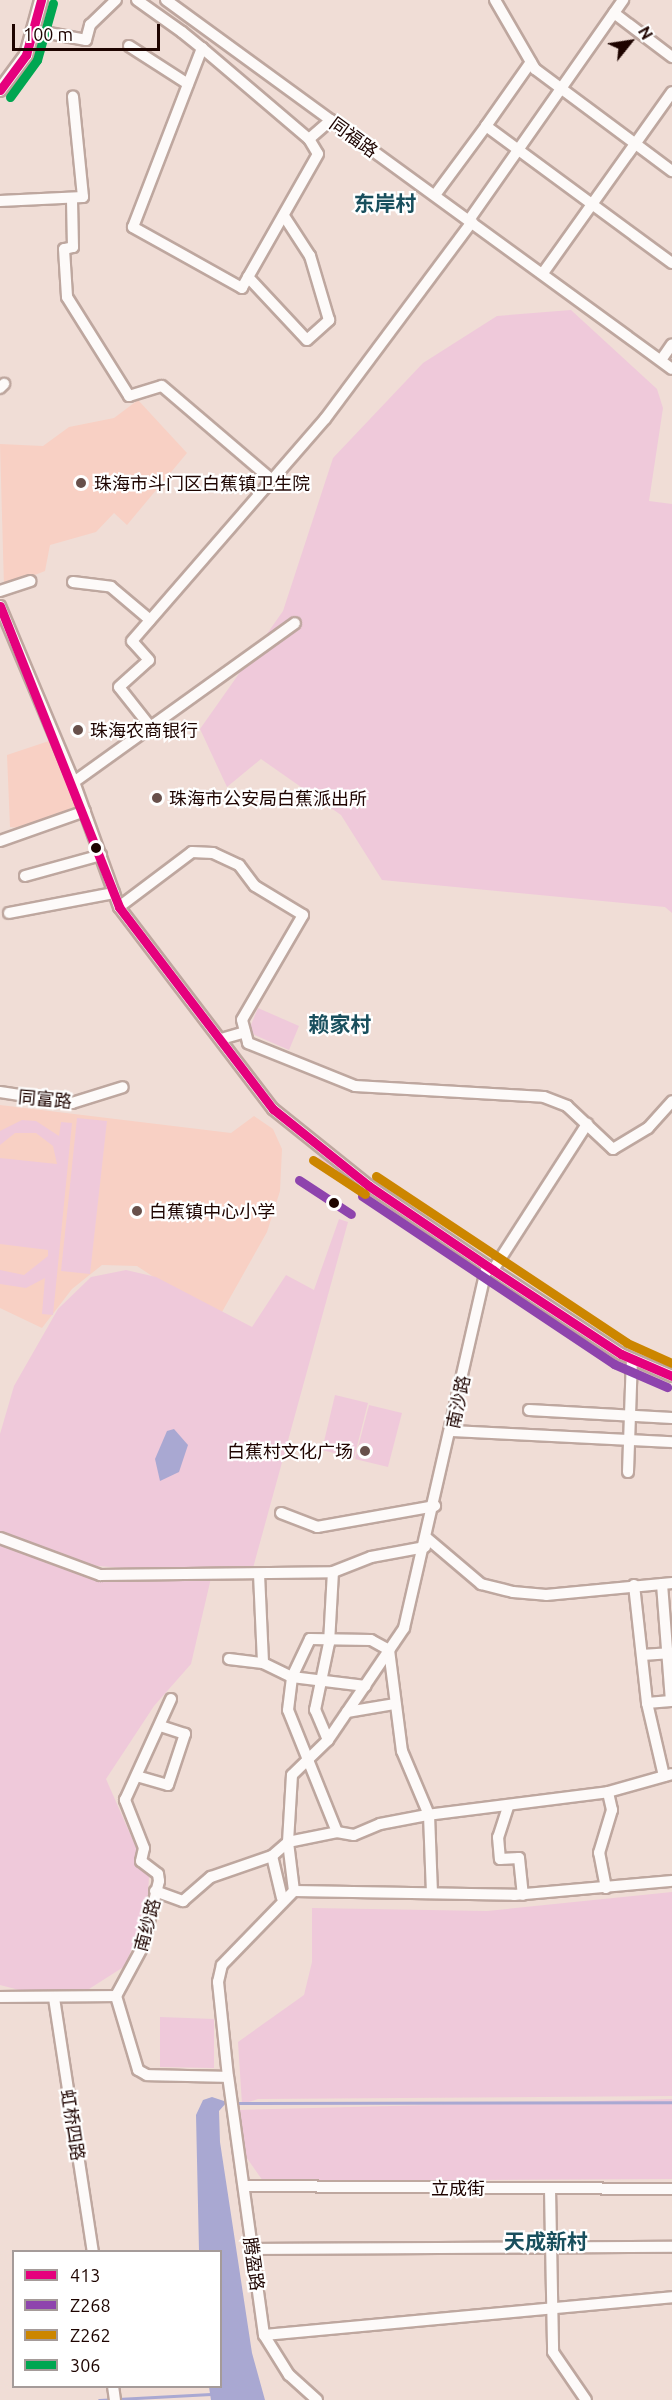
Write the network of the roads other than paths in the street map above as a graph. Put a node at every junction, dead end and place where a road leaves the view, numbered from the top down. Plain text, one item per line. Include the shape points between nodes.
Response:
1 (41, 0) edge
2 (116, 0) edge
3 (138, 0) edge
4 (166, 0) edge
5 (495, 0) edge
6 (623, 0) edge
7 (614, 13) junction
8 (33, 30) junction
9 (129, 46) dead end
10 (202, 48) junction
11 (672, 57) edge
12 (531, 62) junction
13 (188, 84) junction
14 (560, 89) junction
15 (0, 90) edge
16 (672, 92) edge
17 (73, 96) dead end
18 (331, 120) junction
19 (486, 126) junction
20 (309, 139) junction
21 (636, 144) junction
22 (518, 150) junction
23 (672, 171) edge
24 (435, 195) junction
25 (0, 201) edge
26 (71, 203) junction
27 (592, 204) junction
28 (0, 207) edge
29 (284, 216) junction
30 (471, 221) junction
31 (672, 263) edge
32 (543, 273) junction
33 (248, 277) junction
34 (672, 344) edge
35 (660, 360) junction
36 (672, 369) edge
37 (271, 480) junction
38 (30, 581) dead end
39 (73, 582) dead end
40 (0, 591) edge
41 (0, 606) edge
42 (150, 620) junction
43 (295, 623) dead end
44 (149, 725) junction
45 (74, 782) junction
46 (85, 811) junction
47 (0, 841) edge
48 (101, 855) junction
49 (25, 876) dead end
50 (114, 893) junction
51 (119, 907) junction
52 (9, 913) dead end
53 (245, 1032) junction
54 (220, 1039) junction
55 (123, 1087) dead end
56 (0, 1092) edge
57 (672, 1101) edge
58 (587, 1124) junction
59 (490, 1268) junction
60 (632, 1359) junction
61 (672, 1376) edge
62 (530, 1410) dead end
63 (630, 1416) junction
64 (672, 1418) edge
65 (452, 1431) junction
66 (629, 1440) junction
67 (672, 1442) edge
68 (628, 1472) dead end
69 (435, 1506) junction
70 (281, 1513) dead end
71 (0, 1538) edge
72 (426, 1543) junction
73 (333, 1572) junction
74 (258, 1574) junction
75 (667, 1584) edge
76 (634, 1585) junction
77 (329, 1643) junction
78 (389, 1650) junction
79 (670, 1653) edge
80 (642, 1655) junction
81 (229, 1659) dead end
82 (263, 1663) junction
83 (292, 1677) junction
84 (322, 1680) junction
85 (364, 1686) junction
86 (171, 1699) dead end
87 (647, 1703) junction
88 (395, 1704) junction
89 (347, 1712) junction
90 (161, 1726) junction
91 (328, 1740) junction
92 (307, 1758) junction
93 (668, 1775) edge
94 (140, 1777) junction
95 (608, 1792) junction
96 (508, 1808) junction
97 (429, 1815) junction
98 (337, 1832) junction
99 (288, 1842) junction
100 (272, 1856) junction
101 (672, 1881) edge
102 (606, 1888) junction
103 (155, 1891) junction
104 (294, 1892) junction
105 (432, 1893) junction
106 (523, 1894) junction
107 (282, 1898) junction
108 (116, 1996) junction
109 (0, 1997) edge
110 (54, 1998) junction
111 (228, 2077) junction
112 (244, 2186) junction
113 (550, 2189) junction
114 (672, 2189) edge
115 (672, 2247) edge
116 (551, 2248) junction
117 (252, 2249) junction
118 (93, 2250) edge
119 (672, 2296) edge
120 (552, 2308) junction
121 (264, 2335) junction
122 (317, 2400) edge
123 (586, 2400) edge

1 - 8 main road
2 - 8 street via 90,25 86,40
3 - 10 street
4 - 18 street, 同福路
5 - 12 street
6 - 7 street
7 - 11 street
7 - 14 street
8 - 15 main road via 26,55
9 - 13 street
10 - 13 street
10 - 20 street
12 - 14 street
12 - 19 street
13 - 33 street via 133,227 242,288
14 - 21 street
14 - 22 street
16 - 21 street
17 - 26 street via 82,197
18 - 20 street
18 - 24 street, 同福路
19 - 22 street
19 - 24 street
20 - 29 street via 318,158
21 - 23 street
21 - 27 street
22 - 27 street
22 - 30 street
24 - 30 street, 同福路
25 - 26 street
26 - 28 street
26 - 37 street via 73,247 64,249 67,297 129,396 162,387
27 - 31 street
27 - 32 street
29 - 33 street
29 - 33 street via 310,256 329,320 307,340
30 - 32 street, 同福路
30 - 37 street via 325,419
32 - 35 street, 同福路
34 - 35 street
35 - 36 street, 同福路
37 - 42 street
38 - 40 street
39 - 42 street via 111,587
41 - 45 street
42 - 44 street via 132,641 149,660 119,687
43 - 44 street
44 - 45 street
45 - 46 street
46 - 47 street
46 - 48 street
48 - 49 street
48 - 50 street
50 - 51 street
50 - 52 street
51 - 53 street via 192,852 203,852 232,861 255,886 303,915 242,1020
51 - 54 street
53 - 54 street
53 - 58 street via 248,1043 355,1086 544,1097 567,1106
54 - 59 street via 295,1130
55 - 56 street, 同富路 via 72,1102
57 - 58 street via 648,1128 613,1149
58 - 59 street
59 - 60 street
59 - 65 street, 南沙路
60 - 61 street
60 - 63 street
62 - 63 street
63 - 64 street
63 - 66 street
65 - 66 street
65 - 69 street, 南沙路
66 - 67 street
66 - 68 street
69 - 70 street via 317,1527
69 - 72 street, 南沙路
71 - 74 street via 100,1575
72 - 73 street via 371,1557
72 - 76 street via 481,1584 513,1592 546,1595
72 - 78 street, 南沙路 via 404,1628
73 - 74 street
73 - 77 street
74 - 82 street
75 - 76 street
75 - 79 street
76 - 80 street
77 - 78 street via 371,1640
77 - 83 street via 310,1640
77 - 84 street
78 - 85 street, 南沙路
78 - 88 street
79 - 80 street
79 - 87 street via 671,1701
80 - 87 street
81 - 82 street
82 - 83 street
83 - 84 street
83 - 92 street via 288,1710
84 - 85 street
84 - 91 street via 315,1710
85 - 89 street, 南沙路
86 - 90 street
87 - 93 street
88 - 89 street
88 - 97 street via 402,1751
89 - 91 street, 南沙路
90 - 94 street
90 - 94 street via 185,1734 168,1785
91 - 92 street, 南沙路
92 - 98 street
92 - 99 street, 南沙路 via 292,1774
93 - 95 street
94 - 103 street via 124,1808 144,1848 143,1866 158,1874
95 - 96 street
95 - 102 street via 612,1810 599,1853
96 - 97 street
96 - 106 street via 498,1838 500,1859 519,1858
97 - 98 street via 380,1824 354,1836
97 - 105 street
98 - 99 street
99 - 100 street, 南纱路
99 - 104 street, 南沙路
100 - 103 street, 南纱路 via 211,1877 183,1901
100 - 107 street
101 - 102 street
102 - 106 street
103 - 108 street, 南纱路 via 144,1946
104 - 105 street
104 - 107 street
105 - 106 street
107 - 111 street, 腾盈路 via 219,1971
108 - 110 street
108 - 111 street via 138,2070 147,2075
109 - 110 street
110 - 118 street, 虹桥四路
111 - 112 street, 腾盈路
112 - 113 street, 立成街
112 - 117 street, 腾盈路
113 - 114 street, 立成街
113 - 116 street
115 - 116 street
116 - 117 street
116 - 120 street
117 - 121 street, 腾盈路
119 - 120 street
120 - 121 street
120 - 123 street via 553,2352
121 - 122 street, 腾盈路 via 289,2375

